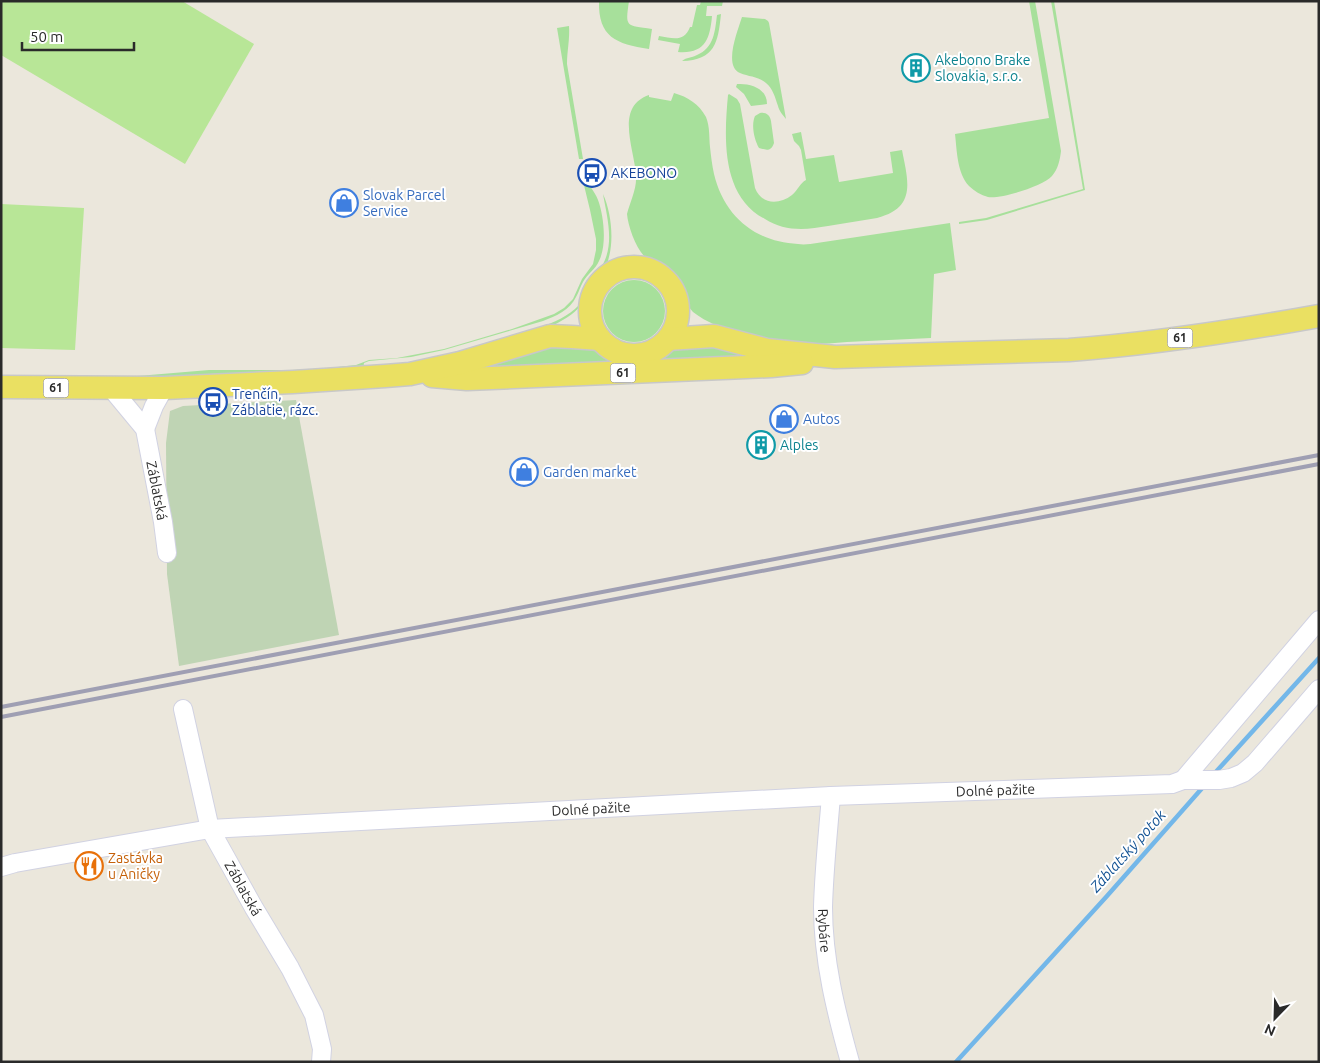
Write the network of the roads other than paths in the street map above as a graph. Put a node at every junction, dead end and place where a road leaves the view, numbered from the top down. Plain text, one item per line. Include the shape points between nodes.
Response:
1 (591, 301) junction
2 (678, 305) junction
3 (1319, 316) edge
4 (550, 336) junction
5 (714, 336) junction
6 (600, 339) junction
7 (668, 339) junction
8 (835, 357) junction
9 (410, 374) junction
10 (1, 387) edge
11 (111, 388) junction
12 (164, 388) junction
13 (145, 429) junction
14 (167, 553) dead end
15 (1319, 620) edge
16 (1319, 689) edge
17 (183, 709) dead end
18 (1189, 781) junction
19 (831, 796) junction
20 (210, 829) junction
21 (1, 867) edge
22 (322, 1062) edge
23 (850, 1062) edge

1 - 2 main road, 61 via 607,276 621,269 637,267 664,279 673,290
1 - 4 main road, 61
1 - 6 main road via 591,322
2 - 5 main road, 61
2 - 7 main road via 677,319
3 - 8 main road, 61 via 1096,348
4 - 6 main road, 61
4 - 9 main road, 61
5 - 7 main road, 61
5 - 8 main road, 61 via 767,350
6 - 7 main road, 61 via 612,349 634,355 656,349
8 - 9 main road, 61 via 770,366 496,378
9 - 12 main road, 61
10 - 11 main road, 61
11 - 12 main road, 61
11 - 13 street, Záblatská
12 - 13 street
13 - 14 street, Záblatská
15 - 18 street
16 - 18 street, Dolné pažite via 1243,772 1231,778
17 - 20 street, Záblatská
18 - 19 street, Dolné pažite
19 - 20 street, Dolné pažite
19 - 23 street, Rybáre via 823,908 826,958
20 - 21 street, Dolné pažite
20 - 22 street, Záblatská via 314,1015

